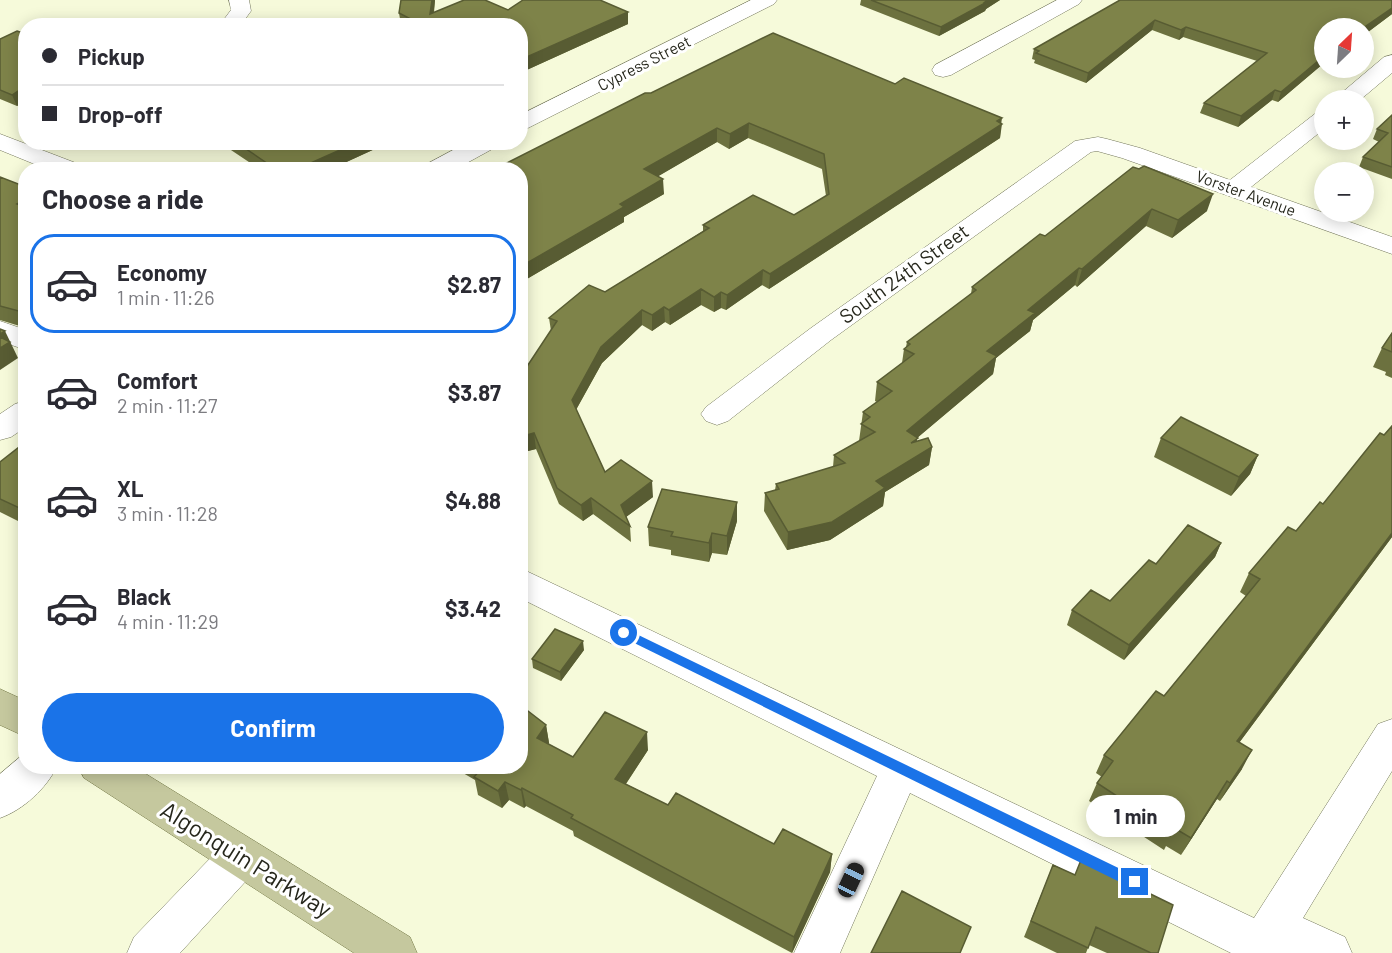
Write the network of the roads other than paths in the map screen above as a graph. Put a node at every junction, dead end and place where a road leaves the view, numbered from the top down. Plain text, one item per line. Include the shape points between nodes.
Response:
1 (239, 0) edge
2 (767, 0) edge
3 (1072, 0) edge
4 (235, 18) edge
5 (1392, 62) edge
6 (943, 70) dead end
7 (1359, 90) edge
8 (528, 121) edge
9 (1314, 126) edge
10 (1098, 144) joint
11 (31, 150) edge
12 (472, 150) edge
13 (55, 162) edge
14 (449, 162) edge
15 (1235, 188) junction
16 (1392, 246) edge
17 (0, 330) edge
18 (18, 338) edge
19 (717, 414) dead end
20 (18, 417) edge
21 (0, 429) edge
22 (528, 586) edge
23 (0, 705) edge
24 (18, 716) edge
25 (1392, 736) edge
26 (901, 768) junction
27 (28, 774) edge
28 (111, 774) edge
29 (0, 800) edge
30 (241, 856) junction
31 (1264, 941) edge
32 (150, 953) edge
33 (394, 953) edge
34 (817, 953) edge
35 (1329, 953) edge

1 - 4 street via 241,11
2 - 8 street, Cypress Street
3 - 6 street
5 - 7 street
9 - 15 street
10 - 15 street, Vorster Avenue
10 - 19 street, South 24th Street via 1075,151
11 - 13 street
12 - 14 street
15 - 16 street, Vorster Avenue
17 - 18 street
20 - 21 street
22 - 26 street
23 - 24 main road
25 - 31 street
26 - 31 street
26 - 34 street
27 - 29 street
28 - 30 main road, Algonquin Parkway
30 - 32 street
30 - 33 main road, Algonquin Parkway
31 - 35 street

